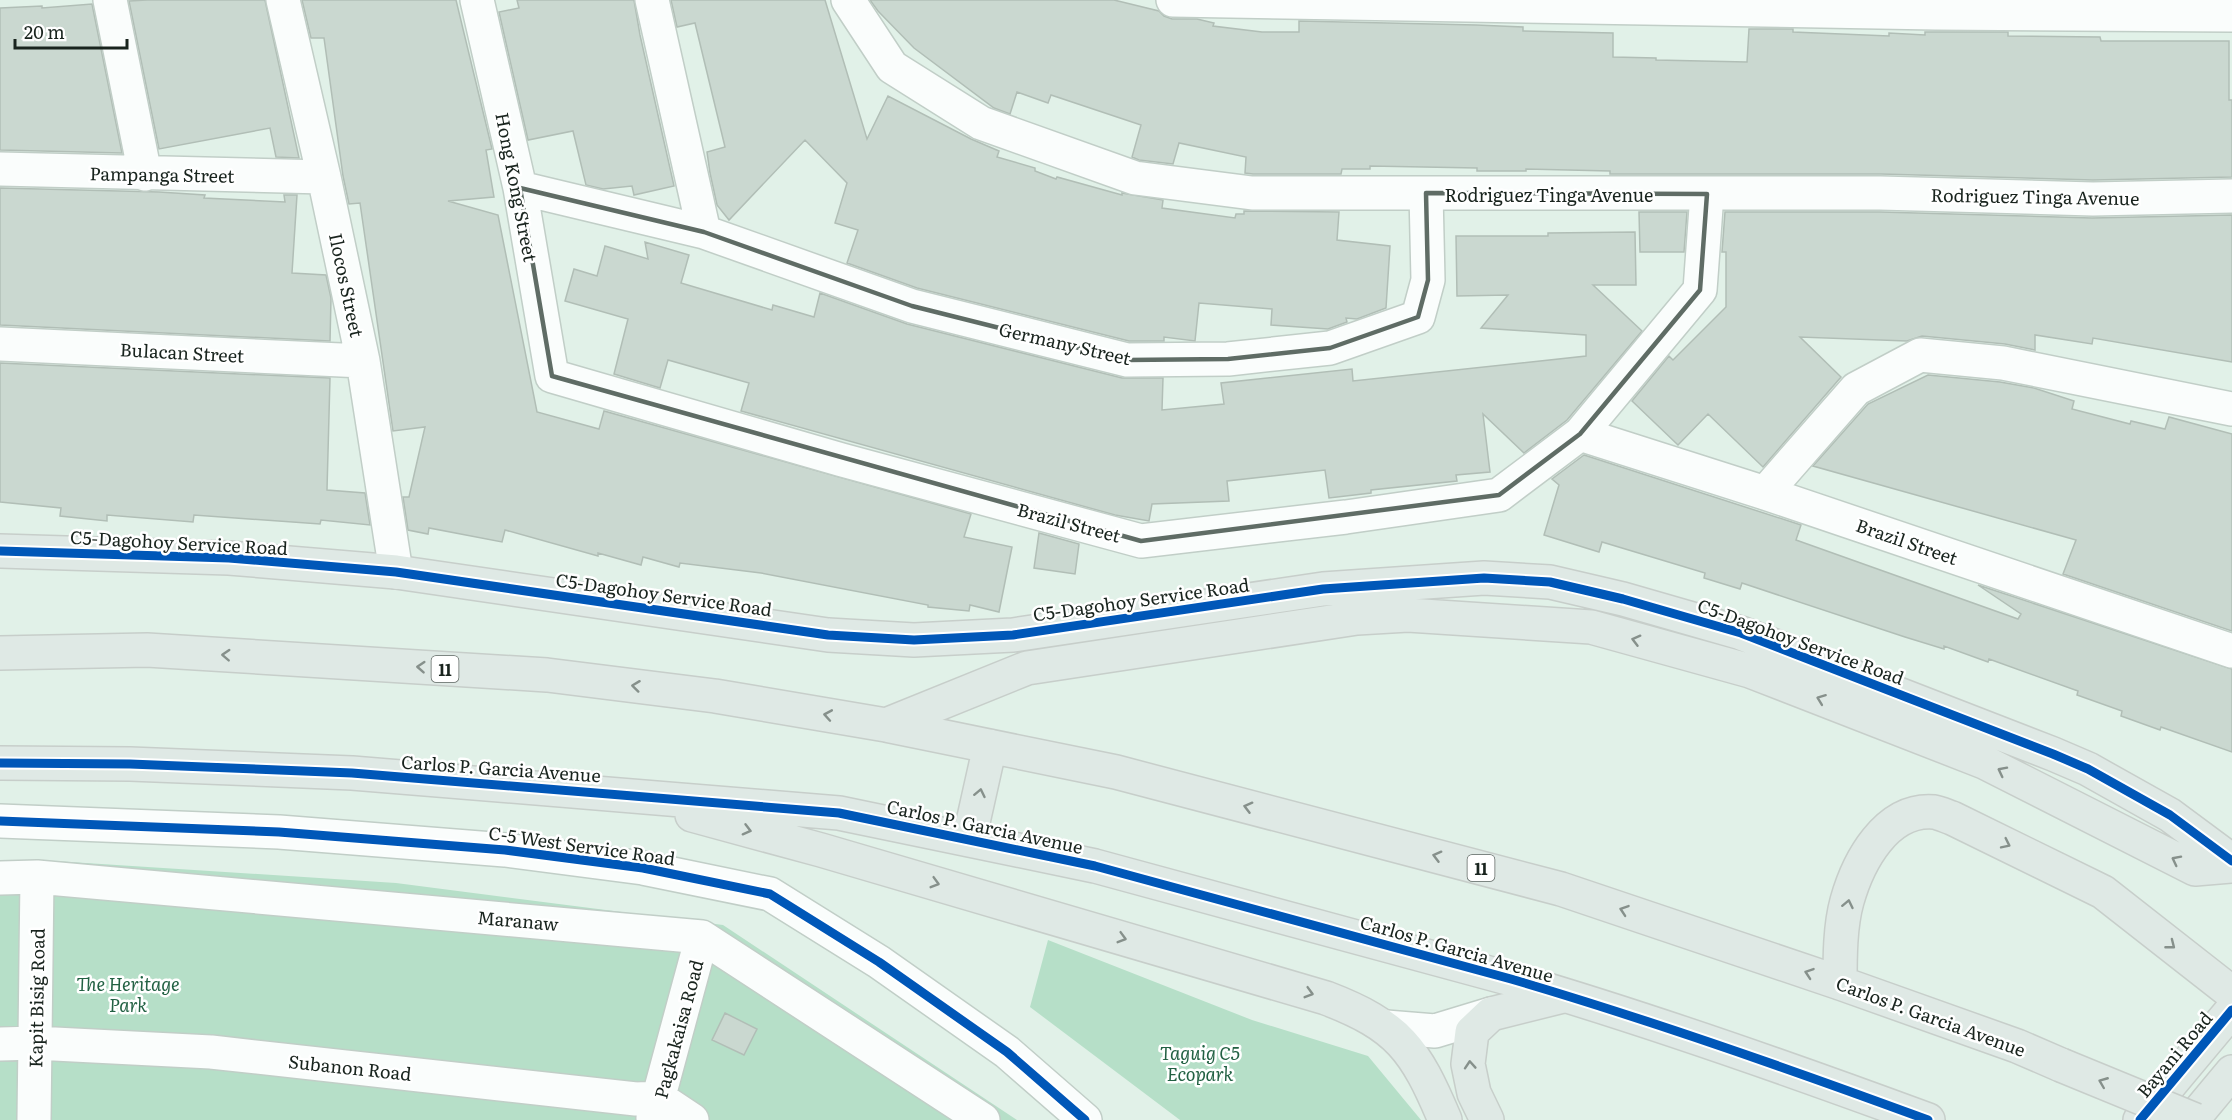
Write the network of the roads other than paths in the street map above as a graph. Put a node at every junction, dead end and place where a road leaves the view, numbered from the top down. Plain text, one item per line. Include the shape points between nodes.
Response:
1 (110, 0) edge
2 (283, 0) edge
3 (477, 0) edge
4 (652, 0) edge
5 (848, 0) edge
6 (1173, 0) edge
7 (2232, 15) edge
8 (0, 169) edge
9 (145, 174) junction
10 (324, 177) junction
11 (520, 188) junction
12 (1426, 193) junction
13 (1707, 194) junction
14 (2232, 196) edge
15 (704, 232) junction
16 (0, 344) edge
17 (363, 361) junction
18 (552, 376) joint
19 (2232, 409) edge
20 (1580, 434) junction
21 (1766, 493) junction
22 (0, 550) edge
23 (396, 572) junction
24 (2232, 651) edge
25 (0, 653) edge
26 (886, 725) junction
27 (990, 746) junction
28 (0, 763) edge
29 (609, 794) junction
30 (2170, 815) junction
31 (0, 820) edge
32 (2232, 837) edge
33 (969, 840) junction
34 (2232, 861) edge
35 (2232, 866) edge
36 (37, 877) junction
37 (0, 878) edge
38 (702, 937) junction
39 (1840, 983) junction
40 (2232, 993) edge
41 (1565, 995) junction
42 (2232, 1010) edge
43 (1491, 1014) junction
44 (1386, 1028) junction
45 (35, 1043) junction
46 (0, 1044) edge
47 (2232, 1072) edge
48 (656, 1109) edge
49 (34, 1120) edge
50 (692, 1120) edge
51 (983, 1120) edge
52 (1085, 1120) edge
53 (1445, 1120) edge
54 (1487, 1120) edge
55 (1928, 1120) edge
56 (2140, 1120) edge
57 (2194, 1120) edge

1 - 9 street
2 - 10 street, Ilocos Street
3 - 11 street, Hong Kong Street
4 - 15 street
5 - 12 street, Rodriguez Tinga Avenue via 892,67 981,123 1135,178 1252,192
6 - 7 street
8 - 9 street, Pampanga Street
9 - 10 street, Pampanga Street
10 - 17 street, Ilocos Street
11 - 15 street, Germany Street
11 - 18 street, Hong Kong Street
12 - 13 street, Rodriguez Tinga Avenue
12 - 15 street, Germany Street via 1428,279 1418,318 1330,348 1228,359 1127,360 912,306
13 - 14 street, Rodriguez Tinga Avenue via 1880,193 2093,199
13 - 20 street, Brazil Street via 1700,290
16 - 17 street, Bulacan Street
17 - 23 street, Ilocos Street
18 - 20 street, Brazil Street via 1141,541 1499,495
19 - 21 street via 2003,363 1920,355 1856,389
20 - 21 street, Brazil Street
21 - 24 street, Brazil Street
22 - 23 main road, C5-Dagohoy Service Road via 229,558
23 - 30 main road, C5-Dagohoy Service Road via 828,635 914,640 1013,635 1323,589 1484,578 1550,582 1752,637 2088,769
26 -> 25 main road, Carlos P. Garcia Avenue / 11 via 715,696 547,675 147,650
26 - 27 main road, Carlos P. Garcia Avenue / 11
35 -> 26 main road via 2195,869 1984,762 1750,671 1591,627 1408,615 1357,618 1027,668
33 -> 27 main road
39 -> 27 main road, Carlos P. Garcia Avenue / 11 via 1561,889 1116,772
28 - 29 main road, Carlos P. Garcia Avenue via 352,773
29 - 33 main road, Carlos P. Garcia Avenue via 839,813
29 -> 44 main road via 821,850 1314,995 1347,1006
30 - 32 main road
30 - 34 main road, C5-Dagohoy Service Road
31 - 52 street, C-5 West Service Road via 279,832 505,849 643,868 770,894 879,962 1007,1052
33 - 41 main road, Carlos P. Garcia Avenue via 1095,866
36 - 37 street, Maranaw
36 - 38 street, Maranaw
36 - 45 street, Kapit Bisig Road
38 - 48 street, Pagkakaisa Road
38 - 51 street, Maranaw
39 -> 40 main road via 1847,902 1859,866 1884,832 1899,821 1934,812 2103,892
57 -> 39 main road, Carlos P. Garcia Avenue / 11, bridge via 2017,1047
41 - 43 main road
41 - 55 main road, Carlos P. Garcia Avenue
42 - 56 main road, Bayani Road
43 - 44 street via 1435,1031
54 -> 43 main road via 1474,1093 1468,1064 1472,1032
44 - 53 main road via 1417,1060
45 - 46 street, Subanon Road
45 - 48 street, Subanon Road via 211,1052 636,1099
45 - 49 street, Kapit Bisig Road
47 - 57 main road
48 - 50 street

